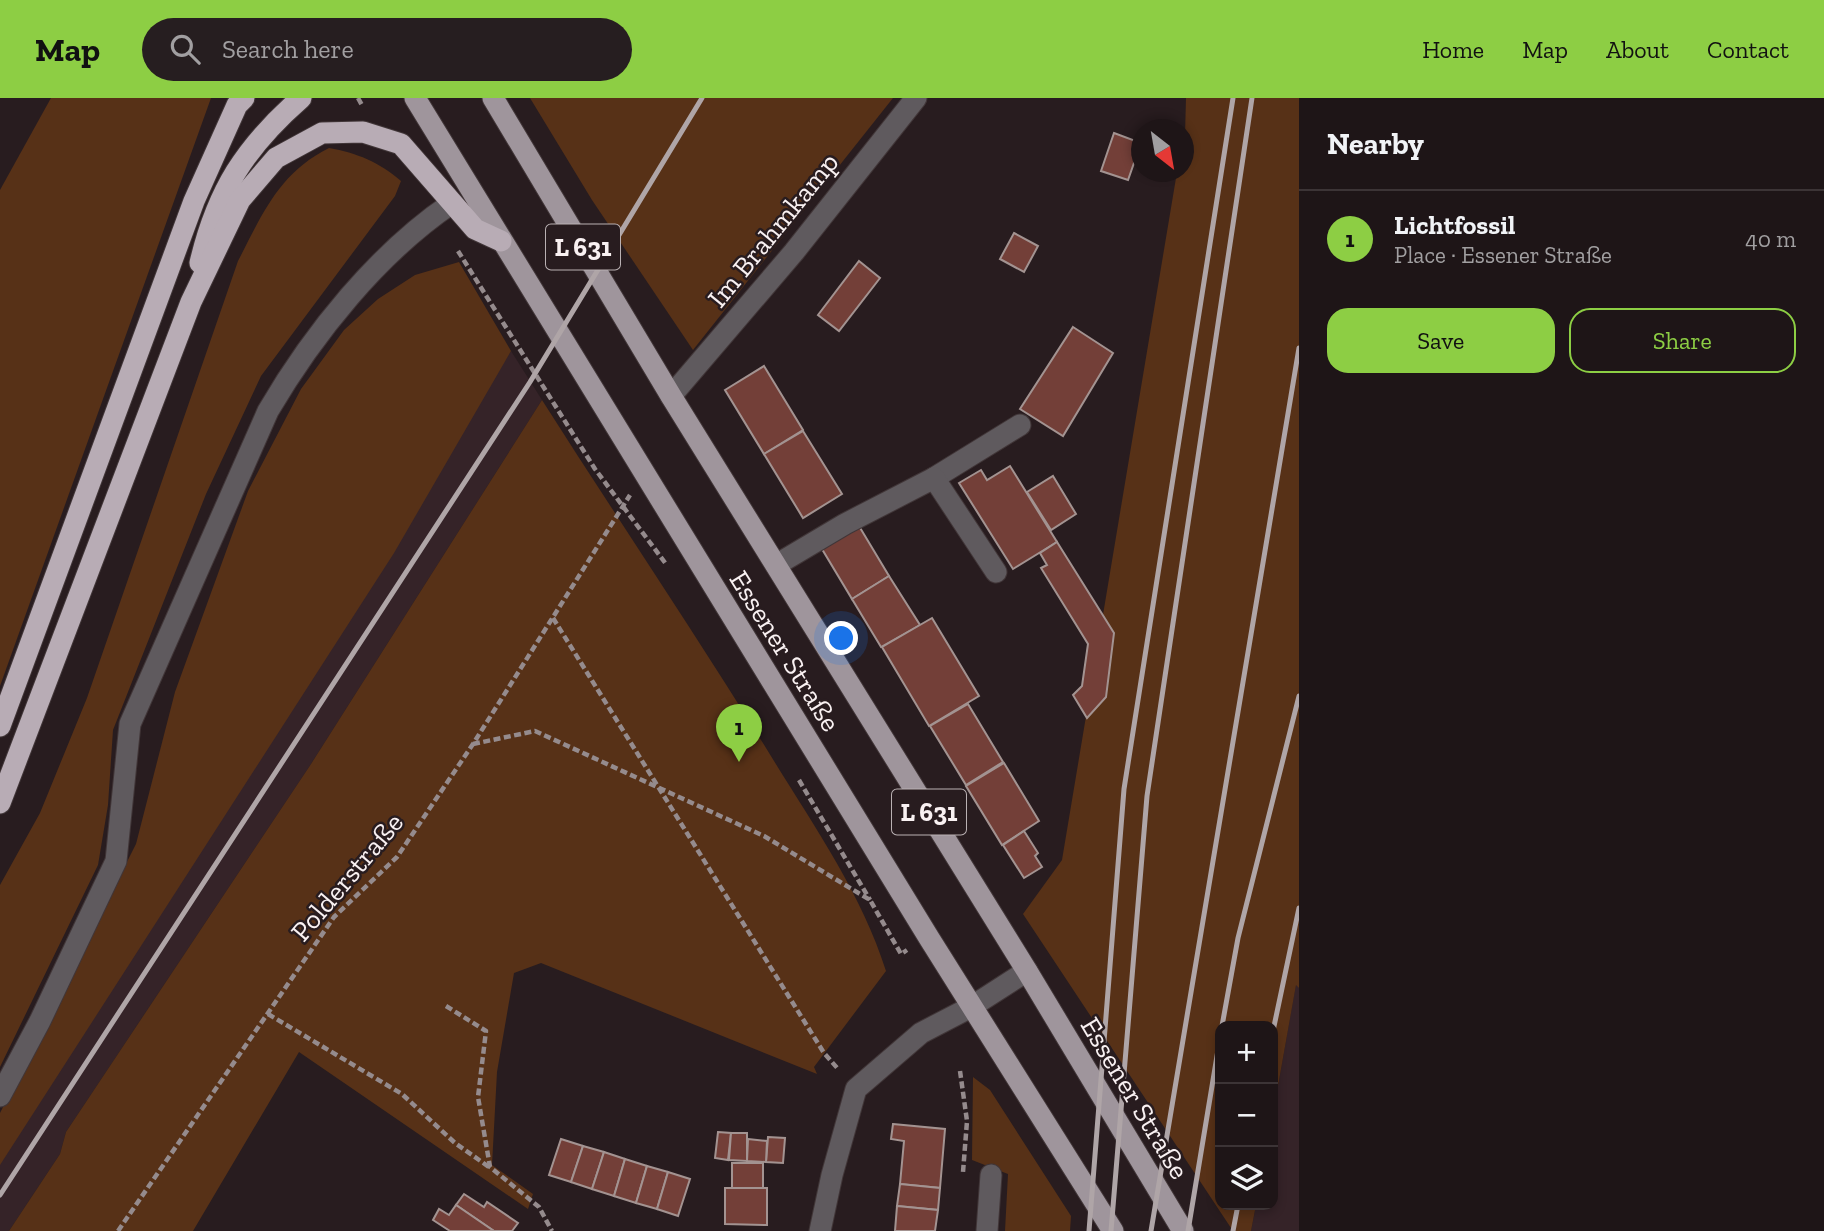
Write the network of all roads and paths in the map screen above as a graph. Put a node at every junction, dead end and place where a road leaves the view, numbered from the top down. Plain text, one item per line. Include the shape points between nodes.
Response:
1 (301, 98) edge
2 (415, 98) edge
3 (493, 98) edge
4 (916, 98) edge
5 (240, 100) edge
6 (444, 209) junction
7 (501, 241) junction
8 (191, 302) junction
9 (671, 396) junction
10 (1020, 425) dead end
11 (643, 473) junction
12 (934, 478) junction
13 (622, 506) junction
14 (776, 565) junction
15 (671, 571) dead end
16 (996, 572) dead end
17 (553, 618) junction
18 (0, 726) edge
19 (473, 744) junction
20 (663, 792) junction
21 (0, 803) edge
22 (929, 938) junction
23 (1027, 971) junction
24 (446, 1006) dead end
25 (971, 1007) junction
26 (268, 1014) junction
27 (960, 1071) dead end
28 (856, 1089) junction
29 (0, 1096) edge
30 (489, 1167) junction
31 (991, 1174) joint
32 (118, 1231) edge
33 (552, 1231) edge
34 (820, 1231) edge
35 (987, 1231) edge
36 (1114, 1231) edge
37 (1182, 1231) edge

1 - 8 highway via 233,172 207,232
2 - 7 main road, Essener Straße / L 631
3 - 9 main road, Essener Straße / L 631
4 - 9 street, Im Brahmkamp via 794,252
5 - 18 highway via 194,201
6 - 7 highway
6 - 8 highway via 401,144 363,132 322,133 276,158 240,200
6 - 13 path via 595,469
6 - 29 street via 351,294 296,364 268,411 130,724 116,861
7 - 11 main road, Essener Straße / L 631
8 - 21 highway
9 - 14 main road, Essener Straße / L 631
10 - 12 street
11 - 13 path, Polderstraße
11 - 22 main road, Essener Straße / L 631
12 - 14 street
12 - 16 street
13 - 15 path
13 - 17 path, Polderstraße
14 - 23 main road, Essener Straße / L 631
17 - 19 path, Polderstraße
17 - 20 path
19 - 20 path via 535,731
19 - 26 path, Polderstraße via 397,857 334,917
20 - 22 path via 764,836 870,900 901,954
20 - 28 path via 824,1054
22 - 25 main road, Essener Straße / L 631
23 - 25 street
23 - 37 main road, Essener Straße / L 631
24 - 30 path via 486,1031 478,1097
25 - 28 street via 921,1033
25 - 36 main road, Essener Straße / L 631
26 - 30 path via 402,1094
26 - 32 path, Polderstraße
27 - 31 path via 967,1121 963,1173
28 - 34 street
30 - 33 path via 540,1207
31 - 35 street

